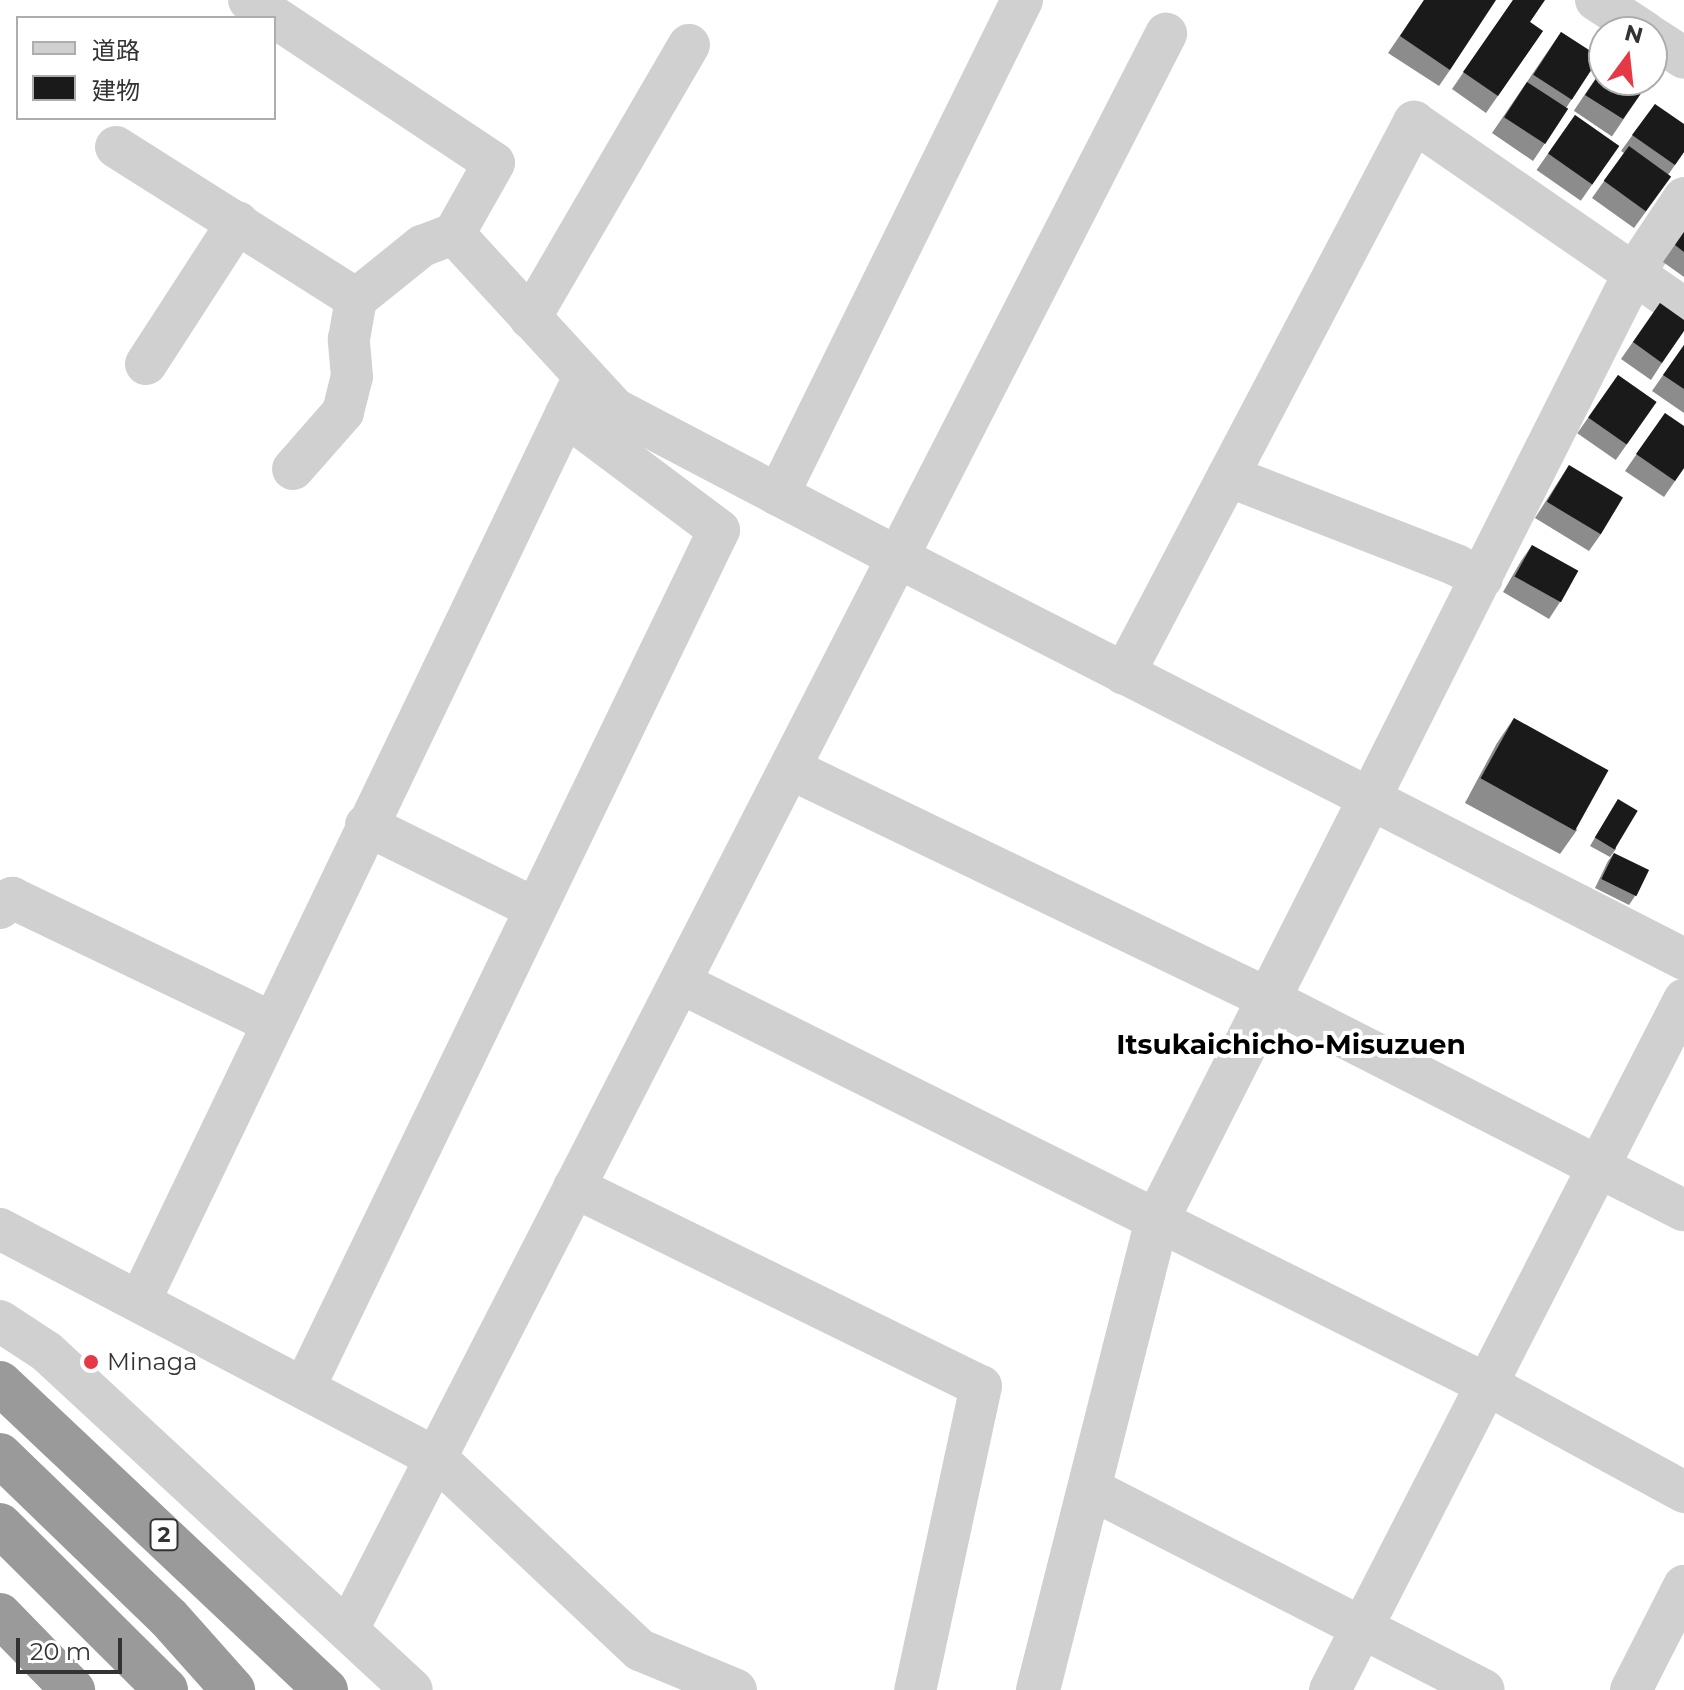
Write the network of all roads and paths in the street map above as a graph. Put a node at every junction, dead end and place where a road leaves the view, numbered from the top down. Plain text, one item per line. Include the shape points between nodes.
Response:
1 (249, 0) edge
2 (1022, 0) edge
3 (1596, 0) edge
4 (273, 16) edge
5 (1620, 16) edge
6 (276, 18) edge
7 (1166, 34) dead end
8 (689, 45) dead end
9 (116, 147) dead end
10 (1684, 198) edge
11 (238, 222) junction
12 (454, 234) junction
13 (1634, 273) junction
14 (356, 299) junction
15 (1684, 308) edge
16 (530, 318) junction
17 (146, 364) dead end
18 (574, 397) junction
19 (293, 469) dead end
20 (1228, 476) junction
21 (778, 495) junction
22 (899, 558) junction
23 (1482, 578) junction
24 (1124, 674) junction
25 (791, 769) junction
26 (1370, 798) junction
27 (366, 825) junction
28 (0, 908) edge
29 (534, 908) junction
30 (1684, 959) edge
31 (681, 983) junction
32 (1271, 1000) junction
33 (1684, 1000) edge
34 (271, 1022) junction
35 (1598, 1165) junction
36 (574, 1187) junction
37 (1684, 1210) edge
38 (1157, 1220) junction
39 (0, 1229) edge
40 (148, 1284) dead end
41 (0, 1321) edge
42 (0, 1383) edge
43 (1486, 1384) junction
44 (304, 1388) junction
45 (0, 1455) edge
46 (435, 1457) junction
47 (1091, 1489) junction
48 (1684, 1492) edge
49 (0, 1525) edge
50 (1684, 1586) edge
51 (0, 1615) edge
52 (1362, 1628) junction
53 (348, 1629) junction
54 (657, 1676) edge
55 (73, 1690) edge
56 (166, 1690) edge
57 (233, 1690) edge
58 (326, 1690) edge
59 (412, 1690) edge
60 (736, 1690) edge
61 (915, 1690) edge
62 (1038, 1690) edge
63 (1330, 1690) edge
64 (1483, 1690) edge
65 (1631, 1690) edge

1 - 4 street
2 - 21 street
3 - 5 street
6 - 12 street via 494,163
7 - 22 street
8 - 16 street
9 - 11 street
10 - 13 street
11 - 14 street
11 - 17 street
12 - 14 street via 422,246
12 - 16 street
13 - 15 street
13 - 20 street via 1414,122
13 - 23 street
14 - 19 street via 349,339 352,377 343,412
16 - 18 street
18 - 21 street via 615,409
18 - 27 street
18 - 29 street via 719,530
20 - 23 street
20 - 24 street
21 - 22 street
22 - 24 street
22 - 25 street
23 - 26 street
24 - 26 street
25 - 31 street
25 - 32 street
26 - 30 street
26 - 32 street
27 - 29 street
27 - 34 street
28 - 34 street via 12,898
29 - 44 street
31 - 36 street
31 - 38 street
32 - 35 street
32 - 38 street
33 - 35 street
34 - 40 street
35 - 37 street
35 - 43 street
36 - 46 street
36 - 61 street via 981,1386
38 - 43 street
38 - 47 street
39 - 44 street
41 - 53 street via 47,1352
42 - 58 highway, 2
43 - 48 street
43 - 52 street
44 - 46 street
45 - 57 highway, 2 via 168,1617
46 - 53 street
46 - 54 street via 640,1650
47 - 52 street
47 - 62 street
49 - 56 highway
50 - 65 street
51 - 55 highway
52 - 63 street
52 - 64 street
53 - 59 street
54 - 60 street

